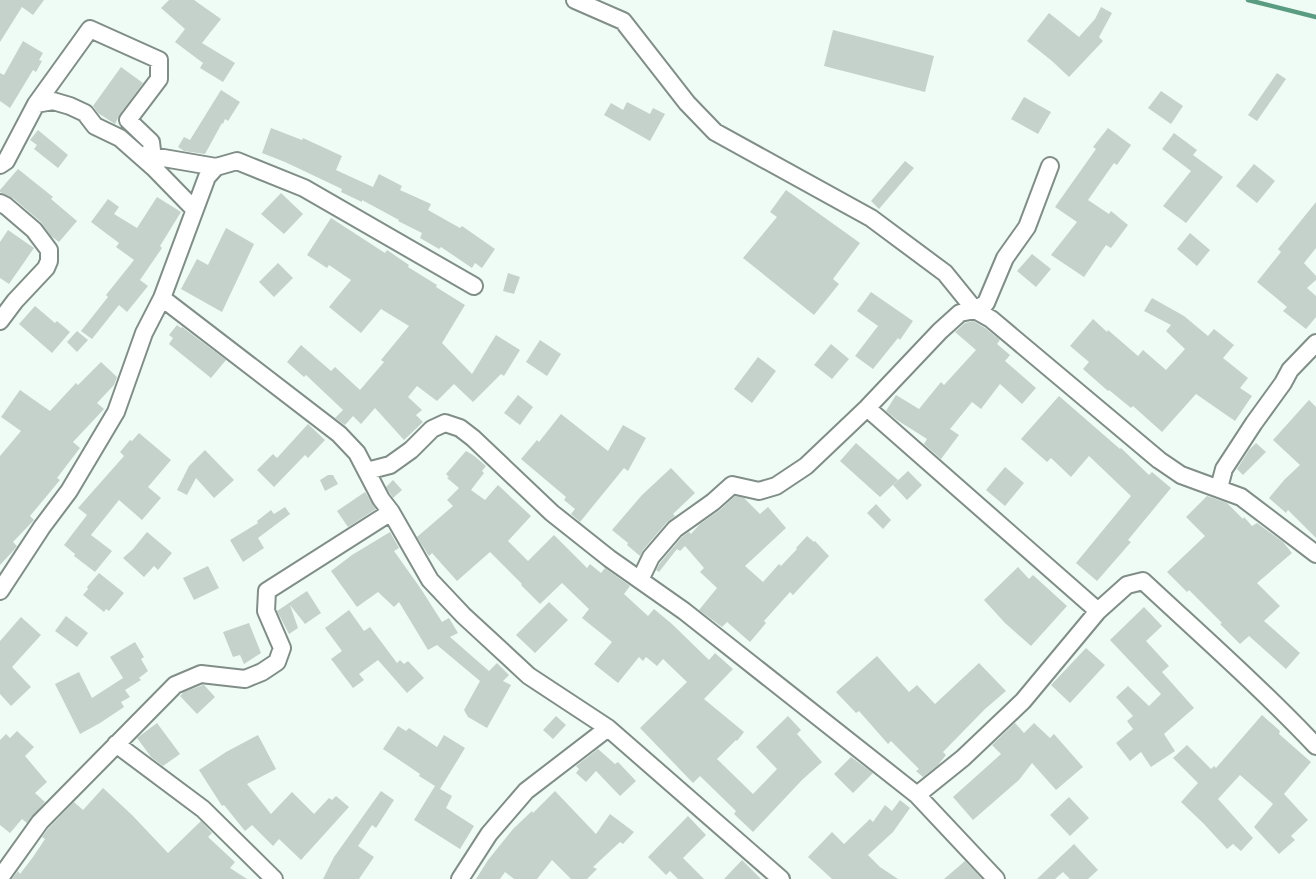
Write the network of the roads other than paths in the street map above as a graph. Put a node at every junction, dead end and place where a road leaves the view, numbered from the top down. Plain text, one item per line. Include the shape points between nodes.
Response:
1 (575, 0) edge
2 (36, 104) junction
3 (148, 160) junction
4 (0, 165) edge
5 (1050, 166) dead end
6 (216, 167) junction
7 (0, 203) edge
8 (195, 209) junction
9 (474, 286) dead end
10 (162, 298) junction
11 (975, 310) junction
12 (0, 321) edge
13 (1316, 343) edge
14 (867, 408) junction
15 (367, 471) junction
16 (1219, 488) junction
17 (390, 512) junction
18 (1316, 554) edge
19 (640, 580) junction
20 (0, 591) edge
21 (1098, 611) junction
22 (608, 728) junction
23 (116, 744) junction
24 (1316, 746) edge
25 (917, 795) junction
26 (0, 878) edge
27 (274, 879) edge
28 (460, 879) edge
29 (781, 879) edge
30 (996, 879) edge

1 - 11 street via 623,21 687,103 715,132 871,218 945,273
2 - 3 street via 53,101 70,106
2 - 3 street via 90,29 159,60 159,79 128,120 151,142
2 - 4 street
3 - 6 street
3 - 8 street
5 - 11 street via 1027,228 1005,258 986,303
6 - 8 street via 207,177
6 - 9 street via 237,160 304,188
7 - 12 street via 34,230 49,250 49,261
8 - 10 street
10 - 15 street via 339,434
10 - 20 street via 144,333 116,412 69,491
11 - 14 street via 960,313
11 - 16 street via 991,319 1159,460 1181,475
13 - 16 street via 1290,370 1254,423 1224,469
14 - 19 street via 806,466 777,486 759,491 732,485 675,529 651,557
14 - 21 street
15 - 17 street
15 - 19 street via 390,465 432,429 445,423 460,428 552,513
16 - 18 street via 1241,497
17 - 22 street via 430,580 463,615 529,676
17 - 23 street via 267,591 266,610 282,648 277,662 245,679 201,674 175,685
19 - 25 street
21 - 24 street via 1126,585 1143,581 1244,673
21 - 25 street via 1023,701
22 - 28 street via 525,791 489,834
22 - 29 street
23 - 26 street via 40,822
23 - 27 street via 203,809
25 - 30 street

